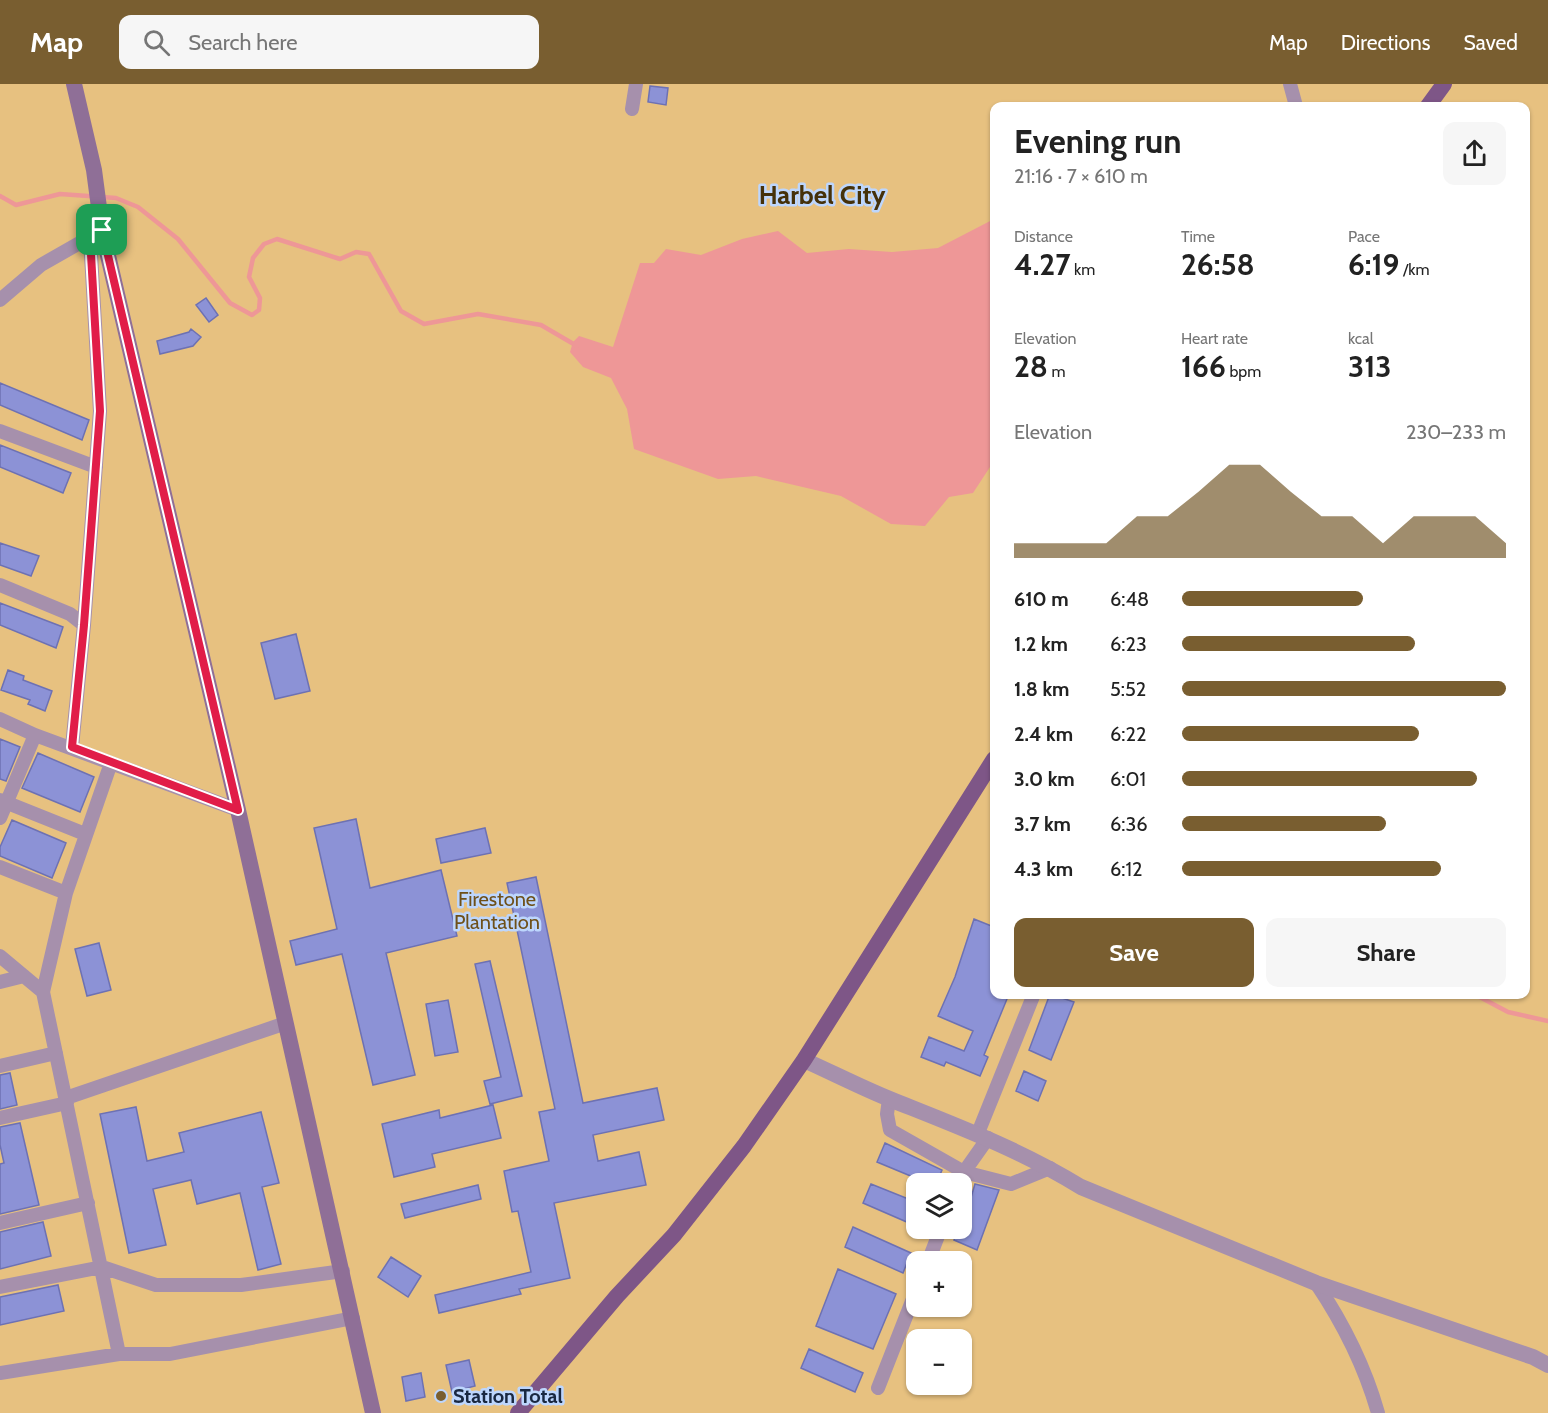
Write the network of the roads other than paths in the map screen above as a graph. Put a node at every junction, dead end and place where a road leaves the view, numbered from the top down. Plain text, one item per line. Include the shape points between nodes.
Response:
1 (66, 84) edge
2 (636, 84) edge
3 (1290, 84) edge
4 (1444, 84) edge
5 (77, 89) edge
6 (1295, 102) edge
7 (1431, 102) edge
8 (632, 109) dead end
9 (98, 230) junction
10 (0, 300) edge
11 (0, 430) edge
12 (96, 467) junction
13 (0, 585) edge
14 (84, 625) junction
15 (0, 719) edge
16 (35, 735) junction
17 (72, 747) junction
18 (111, 763) junction
19 (990, 765) edge
20 (3, 801) edge
21 (238, 810) junction
22 (0, 818) edge
23 (85, 834) junction
24 (0, 867) edge
25 (66, 893) junction
26 (0, 956) edge
27 (24, 976) junction
28 (0, 982) edge
29 (43, 992) junction
30 (1032, 999) edge
31 (286, 1023) junction
32 (56, 1053) junction
33 (804, 1060) junction
34 (0, 1066) edge
35 (889, 1099) junction
36 (66, 1101) junction
37 (0, 1118) edge
38 (983, 1136) junction
39 (1050, 1168) junction
40 (954, 1173) edge
41 (964, 1173) edge
42 (972, 1179) edge
43 (88, 1203) junction
44 (0, 1223) edge
45 (102, 1267) junction
46 (342, 1271) junction
47 (1316, 1283) junction
48 (0, 1287) edge
49 (906, 1317) edge
50 (353, 1318) junction
51 (119, 1354) junction
52 (1548, 1365) edge
53 (0, 1373) edge
54 (878, 1388) dead end
55 (373, 1413) edge
56 (518, 1413) edge
57 (1378, 1413) edge

1 - 5 street
2 - 8 street
3 - 6 street
4 - 7 main road
5 - 9 main road via 94,170
9 - 10 street via 41,265
9 - 12 street via 100,411
9 - 21 main road
11 - 12 street
12 - 14 street
13 - 14 street via 70,614
14 - 17 street
15 - 16 street
16 - 17 street
16 - 20 street
17 - 18 street
18 - 21 street
18 - 23 street
19 - 33 main road
20 - 22 street
20 - 23 street
21 - 31 main road
23 - 25 street
24 - 25 street
25 - 29 street
26 - 27 street
27 - 28 street
27 - 29 street
29 - 32 street
30 - 38 street
31 - 36 street
31 - 46 main road
32 - 34 street
32 - 36 street
33 - 35 street
33 - 56 main road via 744,1146 674,1235
35 - 38 street
35 - 40 street via 890,1130
36 - 37 street
36 - 43 street
38 - 39 street
38 - 41 street
39 - 42 street via 1011,1184
39 - 47 street via 1081,1187
43 - 44 street
43 - 45 street
45 - 46 street via 156,1285 241,1285
45 - 48 street
45 - 51 street
46 - 50 main road
47 - 52 street
47 - 57 street via 1339,1317
49 - 54 street
50 - 51 street via 170,1354
50 - 55 main road
51 - 53 street

